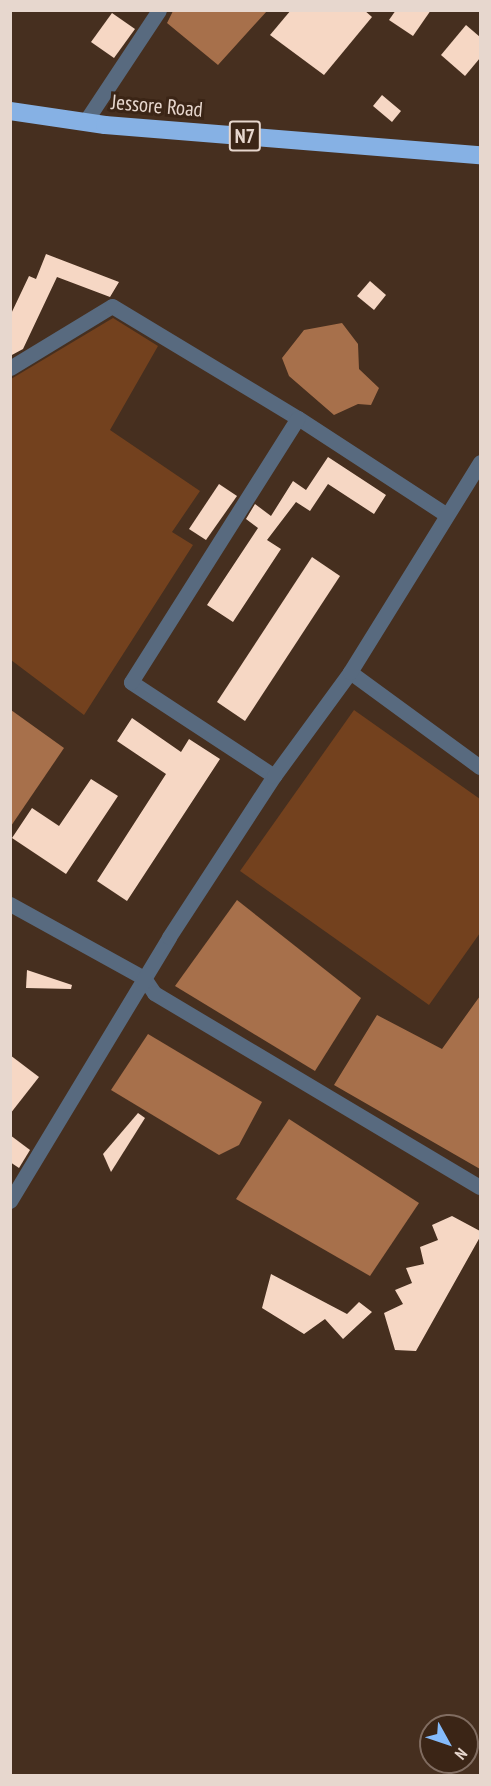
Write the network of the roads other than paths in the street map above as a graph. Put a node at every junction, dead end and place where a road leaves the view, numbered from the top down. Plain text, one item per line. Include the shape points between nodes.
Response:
1 (159, 10) edge
2 (10, 111) edge
3 (85, 122) junction
4 (478, 151) edge
5 (10, 368) edge
6 (298, 418) junction
7 (480, 462) edge
8 (445, 514) junction
9 (350, 672) junction
10 (480, 767) edge
11 (274, 776) junction
12 (10, 904) edge
13 (144, 978) junction
14 (480, 1187) edge
15 (10, 1201) edge

1 - 3 street
2 - 3 highway, Jessore Road / N7
3 - 4 highway, Jessore Road / N7
5 - 6 street via 112,306
6 - 8 street
6 - 11 street via 131,682
7 - 8 street
8 - 9 street
9 - 10 street
9 - 11 street
11 - 13 street
12 - 13 street
13 - 14 street via 154,993
13 - 15 street

